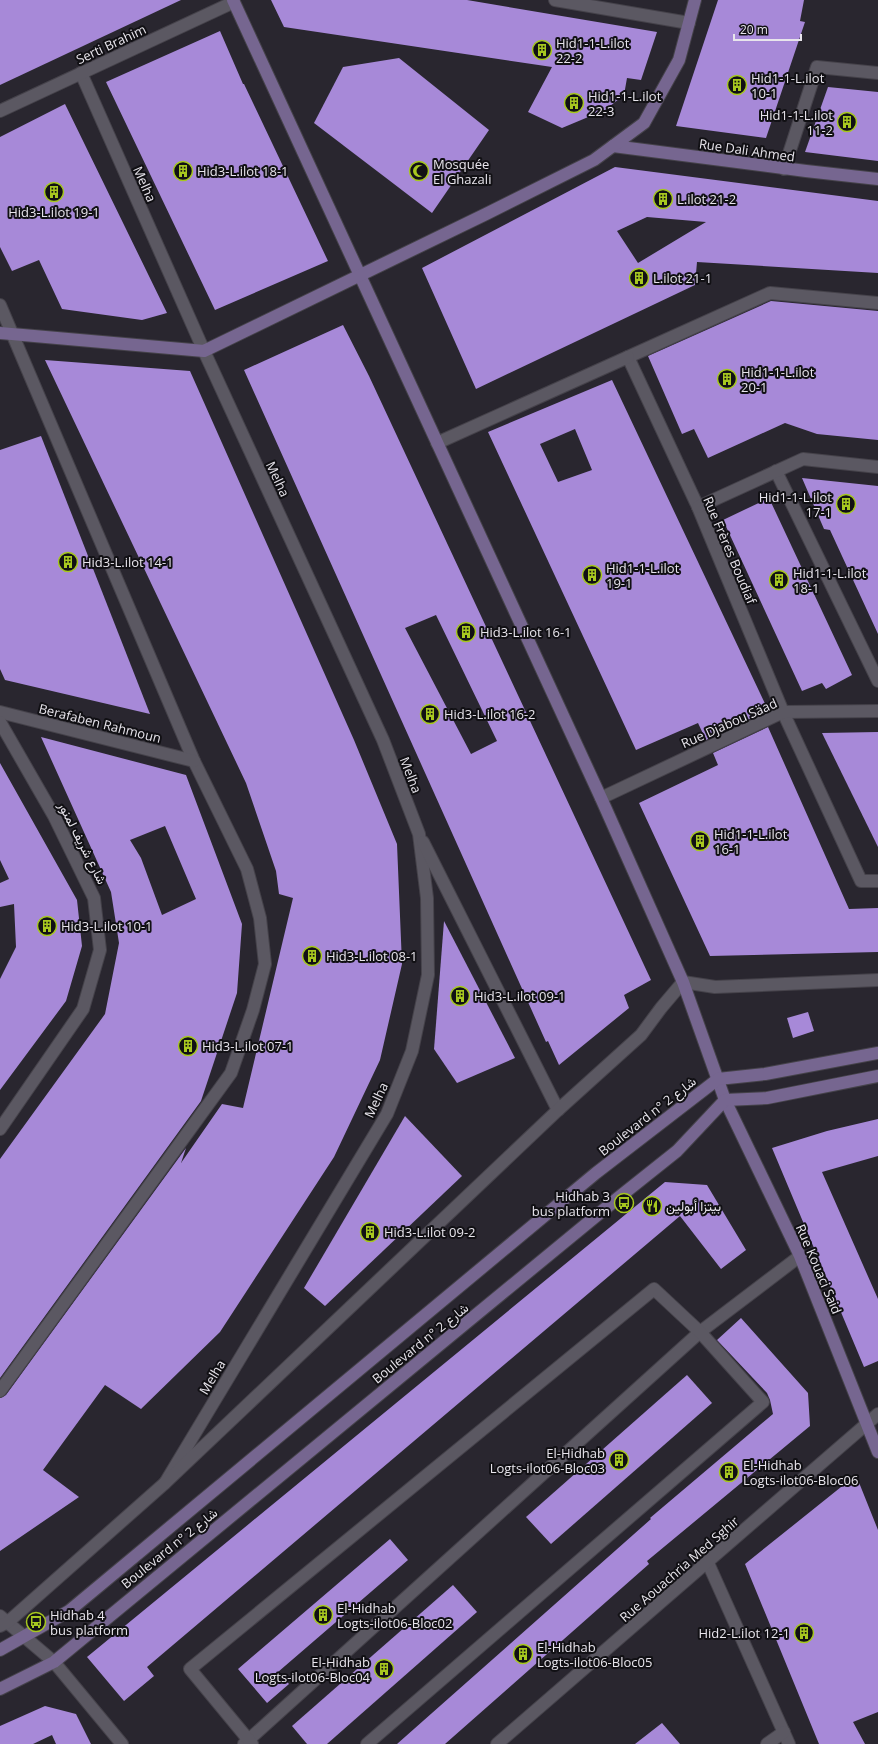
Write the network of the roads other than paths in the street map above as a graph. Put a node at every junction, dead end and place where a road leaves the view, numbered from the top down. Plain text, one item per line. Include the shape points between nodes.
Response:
1 (556, 0) edge
2 (695, 0) edge
3 (234, 1) edge
4 (689, 23) junction
5 (81, 73) junction
6 (878, 73) edge
7 (0, 111) edge
8 (613, 146) junction
9 (784, 168) junction
10 (878, 179) edge
11 (359, 276) junction
12 (878, 303) edge
13 (0, 305) edge
14 (0, 332) edge
15 (13, 334) junction
16 (204, 351) junction
17 (628, 357) junction
18 (437, 443) junction
19 (878, 467) edge
20 (776, 471) junction
21 (698, 507) junction
22 (878, 681) edge
23 (878, 711) edge
24 (0, 712) edge
25 (783, 712) junction
26 (0, 722) edge
27 (194, 761) junction
28 (601, 798) junction
29 (419, 834) junction
30 (878, 881) edge
31 (878, 980) edge
32 (683, 982) junction
33 (878, 1053) edge
34 (878, 1076) edge
35 (718, 1079) junction
36 (725, 1100) junction
37 (558, 1110) junction
38 (0, 1129) edge
39 (800, 1256) junction
40 (700, 1332) junction
41 (0, 1391) edge
42 (878, 1414) edge
43 (873, 1424) edge
44 (878, 1452) edge
45 (165, 1483) junction
46 (708, 1563) junction
47 (3, 1621) edge
48 (24, 1636) junction
49 (0, 1650) edge
50 (54, 1662) junction
51 (0, 1689) edge
52 (784, 1732) junction
53 (248, 1743) edge
54 (122, 1744) edge
55 (367, 1744) edge
56 (497, 1744) edge
57 (767, 1744) edge
58 (789, 1744) edge

1 - 4 street
2 - 4 street
3 - 5 street, Serti Brahim
3 - 11 street, Rue Kouaci Said
4 - 8 street via 680,60 644,122
5 - 7 street, Serti Brahim
5 - 16 street, Melha
6 - 9 street via 816,67
8 - 9 street, Rue Dali Ahmed
8 - 11 street via 594,160
9 - 10 street, Rue Dali Ahmed
11 - 16 street
11 - 18 street, Rue Kouaci Said
12 - 17 street via 770,293
13 - 15 street
14 - 15 street
15 - 16 street
15 - 27 street
16 - 29 street, Melha via 383,740
17 - 18 street
17 - 21 street, Rue Frères Boudiaf
18 - 28 street, Rue Kouaci Said
19 - 20 street via 803,459
20 - 21 street
20 - 22 street
21 - 25 street, Rue Frères Boudiaf
23 - 25 street, Rue Djabou Säad
24 - 27 street, Berafaben Rahmoun
25 - 28 street, Rue Djabou Säad
25 - 30 street, Rue Frères Boudiaf via 861,881
26 - 38 street, شارع شريف لمنور via 54,816 94,898 100,950 83,1009
27 - 41 street via 247,869 260,918 265,964 253,1010 231,1073
28 - 32 street, Rue Kouaci Said
29 - 37 street
29 - 45 street, Melha via 427,898 428,975 412,1051 387,1114
31 - 32 street via 714,987
32 - 35 street, Rue Kouaci Said
32 - 37 street via 641,1035
33 - 35 street via 765,1074
34 - 36 street via 767,1098
35 - 36 street, Rue Kouaci Said
35 - 48 street, Boulevard n° شارع 2 via 596,1173 70,1611
36 - 39 street, Rue Kouaci Said
36 - 50 street, Boulevard n° شارع 2 via 677,1151
37 - 45 street
39 - 40 street
39 - 43 street, Rue Kouaci Said
40 - 53 street
40 - 53 street via 654,1288 190,1669
40 - 55 street via 763,1402
42 - 43 street, Rue Aouachria Med Sghir
43 - 44 street, Rue Kouaci Said
43 - 46 street, Rue Aouachria Med Sghir
45 - 47 street
46 - 52 street
46 - 56 street, Rue Aouachria Med Sghir
47 - 48 street
48 - 49 street, Boulevard n° شارع 2
48 - 50 street
50 - 51 street, Boulevard n° شارع 2
50 - 54 street
52 - 57 street
52 - 58 street

